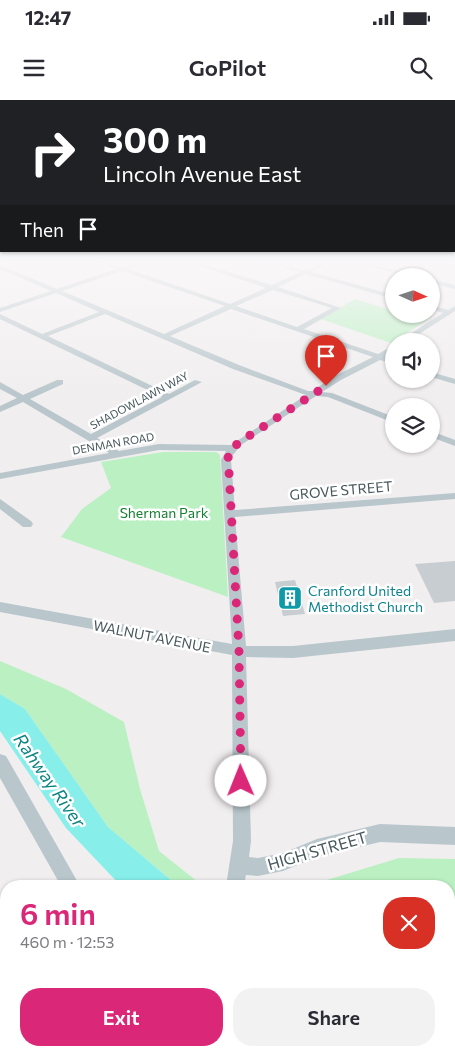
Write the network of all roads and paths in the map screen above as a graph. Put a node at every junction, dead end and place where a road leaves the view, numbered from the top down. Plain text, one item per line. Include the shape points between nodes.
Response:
1 (97, 307) edge
2 (229, 307) joint
3 (333, 307) edge
4 (455, 308) edge
5 (440, 310) edge
6 (107, 311) junction
7 (448, 312) junction
8 (0, 316) edge
9 (296, 330) junction
10 (415, 333) edge
11 (43, 336) junction
12 (165, 336) junction
13 (385, 353) edge
14 (379, 357) junction
15 (385, 359) edge
16 (440, 377) edge
17 (60, 382) dead end
18 (198, 382) dead end
19 (455, 382) edge
20 (0, 385) edge
21 (315, 393) junction
22 (168, 397) junction
23 (23, 398) junction
24 (0, 409) edge
25 (385, 417) edge
26 (440, 437) edge
27 (91, 438) junction
28 (455, 443) edge
29 (232, 448) junction
30 (116, 454) junction
31 (0, 476) edge
32 (455, 496) edge
33 (0, 503) edge
34 (230, 514) junction
35 (27, 524) dead end
36 (0, 607) edge
37 (455, 635) edge
38 (239, 651) junction
39 (0, 762) edge
40 (455, 836) edge
41 (240, 866) junction
42 (68, 880) edge
43 (236, 880) edge

1 - 6 street
2 - 9 street
2 - 12 street
3 - 9 street via 338,308
4 - 7 street
5 - 7 street
6 - 11 street
6 - 12 street
7 - 10 street
8 - 11 street
9 - 14 street
11 - 22 street
12 - 21 street via 236,367 307,393
13 - 14 street
14 - 15 street
14 - 21 street
16 - 19 street
17 - 23 street
18 - 22 street, SHADOWLAWN WAY
20 - 23 street
21 - 25 street via 329,395
21 - 29 street
22 - 27 street, SHADOWLAWN WAY
23 - 24 street
23 - 27 street
26 - 28 street
27 - 30 street
29 - 30 street, DENMAN ROAD via 179,446
29 - 34 street via 226,460
30 - 31 street, DENMAN ROAD
32 - 34 street, GROVE STREET
33 - 35 street
34 - 38 street
36 - 38 street, WALNUT AVENUE
37 - 38 street, WALNUT AVENUE via 293,652
38 - 41 street
39 - 42 street
40 - 41 street, HIGH STREET via 380,833 317,848 283,862 258,867
41 - 43 street

